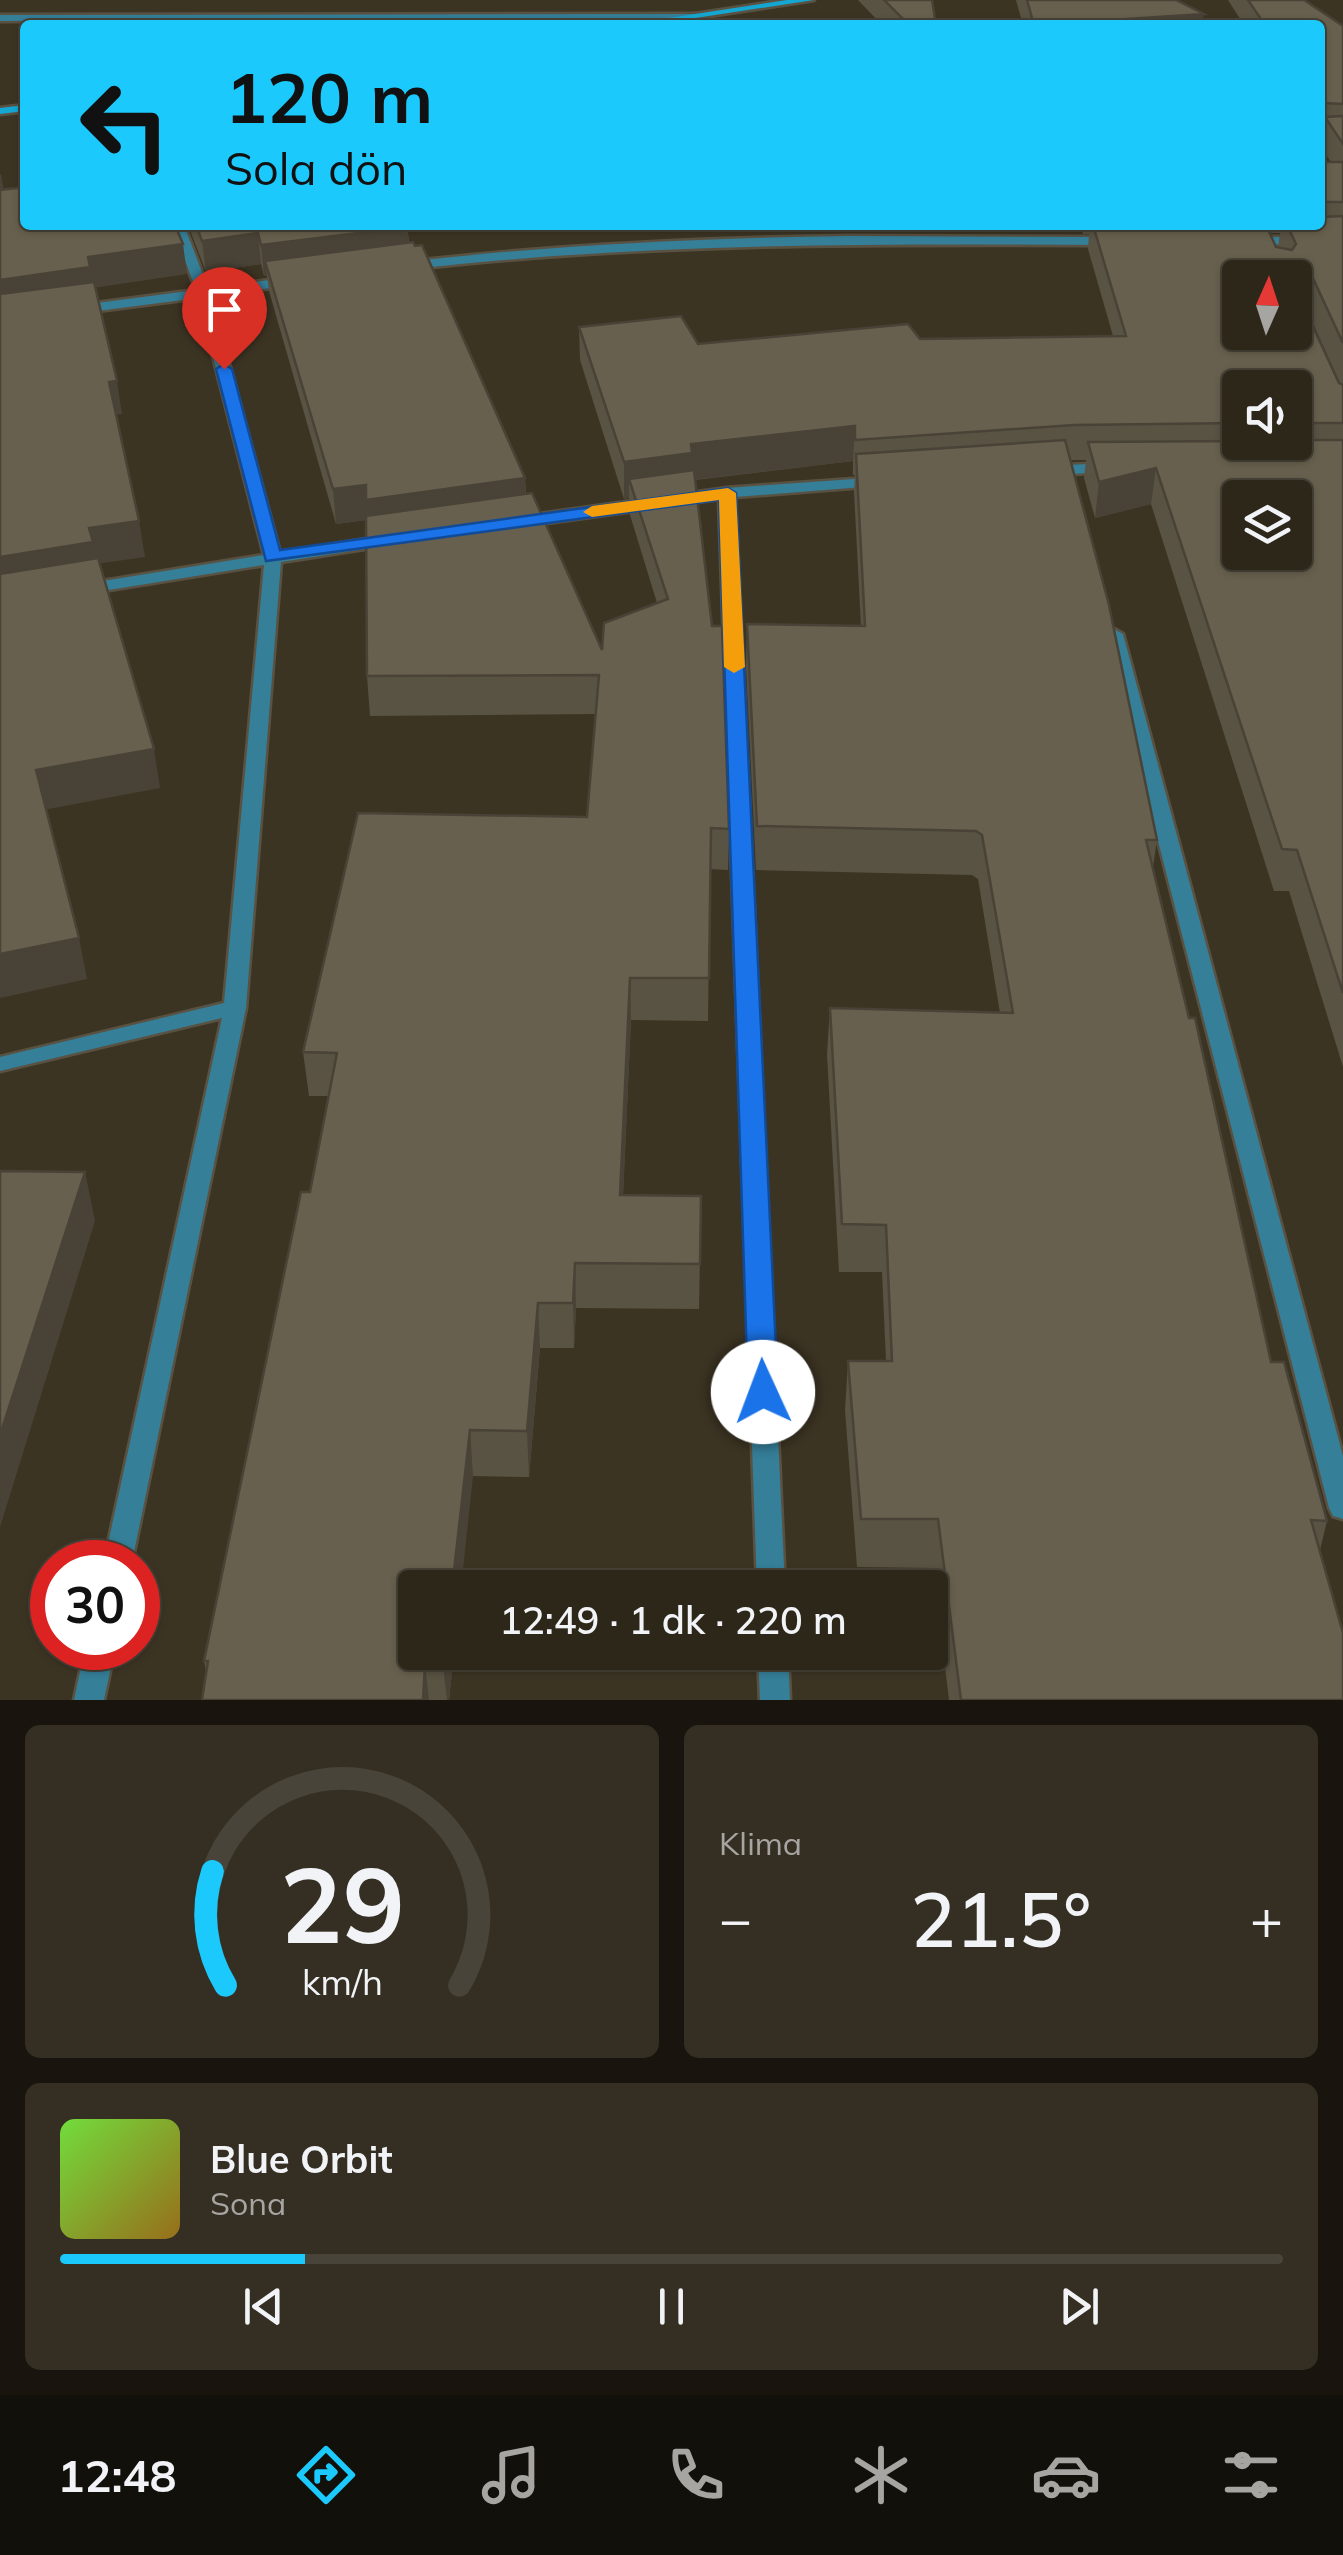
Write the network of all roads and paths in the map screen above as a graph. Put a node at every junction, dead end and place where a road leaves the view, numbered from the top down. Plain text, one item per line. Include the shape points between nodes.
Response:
1 (680, 0) edge
2 (809, 0) edge
3 (692, 16) junction
4 (0, 18) edge
5 (112, 20) edge
6 (273, 20) edge
7 (664, 20) edge
8 (180, 230) edge
9 (1260, 230) edge
10 (1128, 240) edge
11 (1226, 240) edge
12 (1343, 241) edge
13 (1268, 247) junction
14 (394, 268) edge
15 (318, 278) edge
16 (204, 294) junction
17 (56, 312) edge
18 (1124, 467) edge
19 (1032, 472) edge
20 (899, 481) edge
21 (728, 493) junction
22 (510, 524) edge
23 (411, 537) edge
24 (272, 557) junction
25 (58, 593) edge
26 (1106, 604) edge
27 (235, 1008) junction
28 (0, 1064) edge
29 (1343, 1508) edge
30 (123, 1540) edge
31 (770, 1570) edge
32 (95, 1670) edge
33 (774, 1670) edge
34 (89, 1700) edge
35 (775, 1700) edge

1 - 3 street
2 - 3 street
3 - 6 street
3 - 7 street
4 - 5 street
8 - 16 street
9 - 13 street
10 - 14 street via 653,243 507,252
11 - 13 street
12 - 13 street
15 - 16 street
16 - 17 street
16 - 24 street
18 - 19 street via 1073,479
20 - 21 street
21 - 22 street
21 - 31 street
23 - 24 street
24 - 25 street
24 - 27 street
26 - 29 street
27 - 28 street
27 - 30 street
32 - 34 street
33 - 35 street

